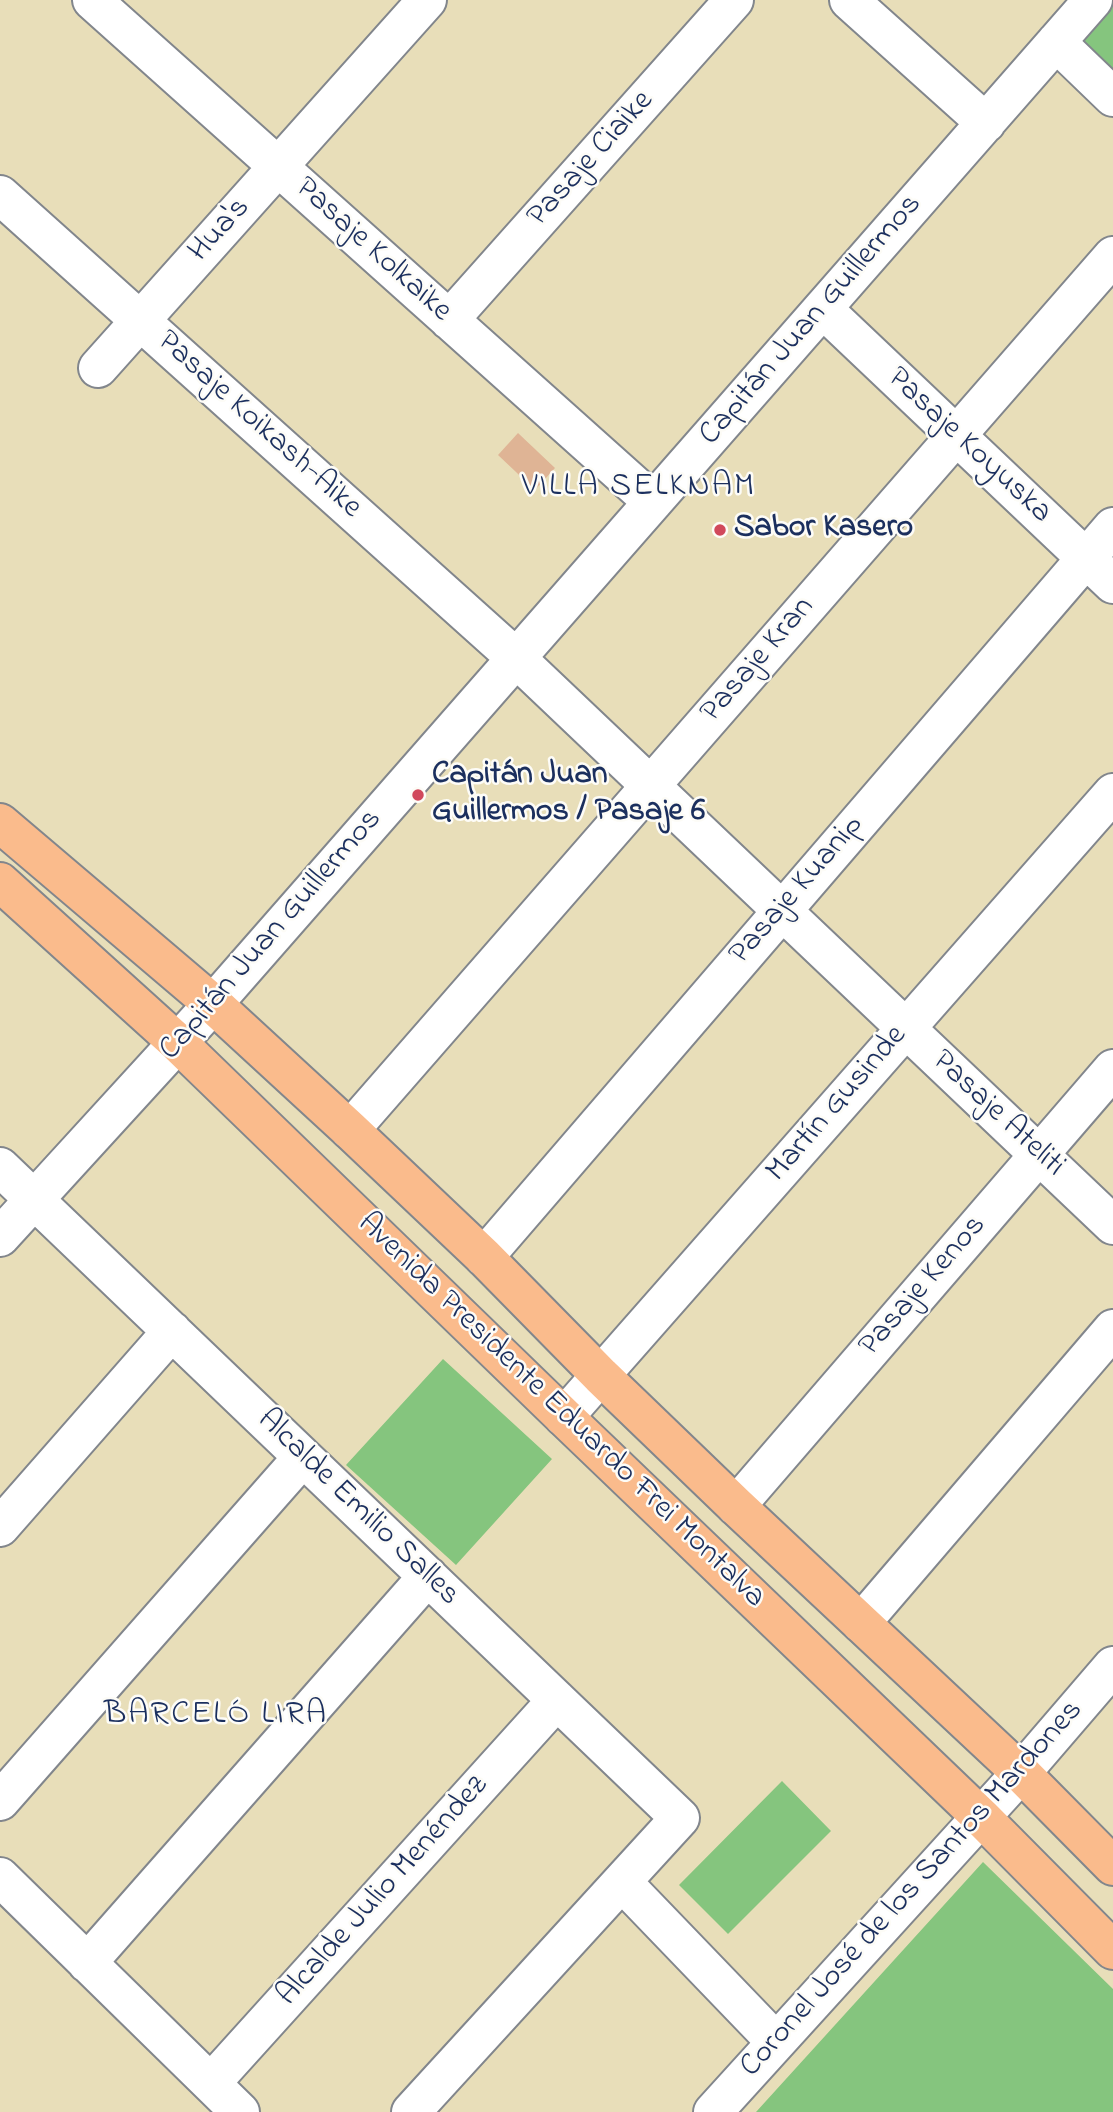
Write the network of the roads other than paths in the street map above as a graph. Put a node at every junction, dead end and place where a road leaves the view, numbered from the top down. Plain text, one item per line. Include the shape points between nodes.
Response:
1 (92, 0) edge
2 (734, 0) edge
3 (849, 0) edge
4 (1093, 0) edge
5 (414, 4) edge
6 (1056, 42) junction
7 (1113, 97) edge
8 (986, 123) junction
9 (278, 167) junction
10 (0, 195) edge
11 (1113, 256) edge
12 (822, 309) junction
13 (449, 320) junction
14 (141, 321) junction
15 (98, 368) dead end
16 (956, 436) junction
17 (653, 502) junction
18 (1113, 527) edge
19 (1086, 558) junction
20 (1113, 584) edge
21 (516, 658) junction
22 (650, 785) junction
23 (1113, 793) edge
24 (0, 823) edge
25 (0, 882) edge
26 (781, 910) junction
27 (213, 1004) junction
28 (905, 1028) junction
29 (178, 1043) junction
30 (1113, 1069) edge
31 (350, 1130) junction
32 (1038, 1154) junction
33 (0, 1167) edge
34 (35, 1199) junction
35 (1113, 1225) edge
36 (0, 1237) edge
37 (484, 1256) junction
38 (1113, 1329) edge
39 (172, 1331) junction
40 (600, 1376) junction
41 (564, 1417) junction
42 (303, 1457) junction
43 (736, 1506) junction
44 (0, 1527) edge
45 (428, 1576) junction
46 (861, 1623) junction
47 (1113, 1667) edge
48 (557, 1700) junction
49 (1021, 1773) junction
50 (0, 1801) edge
51 (981, 1817) junction
52 (1113, 1866) edge
53 (0, 1877) edge
54 (622, 1882) junction
55 (1113, 1950) edge
56 (87, 1963) junction
57 (776, 2042) junction
58 (211, 2083) junction
59 (240, 2112) edge
60 (411, 2112) edge
61 (713, 2112) edge

1 - 9 street, Pasaje Kolkaike
2 - 13 street, Pasaje Ciaike
3 - 8 street
4 - 6 street, Capitán Juan Guillermos
5 - 9 street, Hua's
6 - 7 street
6 - 8 street, Capitán Juan Guillermos
8 - 12 street, Capitán Juan Guillermos
9 - 13 street, Pasaje Kolkaike
9 - 14 street, Hua's
10 - 14 street, Pasaje Koikash-Aike
11 - 16 street, Pasaje Kran
12 - 16 street, Pasaje Koyuska
12 - 17 street, Capitán Juan Guillermos
13 - 17 street, Pasaje Kolkaike
14 - 15 street, Hua's
14 - 21 street, Pasaje Koikash-Aike
16 - 19 street, Pasaje Koyuska
16 - 22 street, Pasaje Kran
17 - 21 street, Capitán Juan Guillermos
18 - 19 street, Pasaje Kuanip
19 - 20 street, Pasaje Koyuska
19 - 26 street, Pasaje Kuanip
21 - 22 street, Pasaje Ateliti
21 - 27 street, Capitán Juan Guillermos
22 - 26 street, Pasaje Ateliti
22 - 31 street, Pasaje Kran
23 - 28 street, Martín Gusinde
24 - 27 main road, Avenida Presidente Eduardo Frei Montalva
25 - 29 main road, Avenida Presidente Eduardo Frei Montalva
26 - 28 street, Pasaje Ateliti
26 - 37 street, Pasaje Kuanip
27 - 29 street, Capitán Juan Guillermos
27 - 31 main road, Avenida Presidente Eduardo Frei Montalva
28 - 32 street, Pasaje Ateliti
28 - 40 street, Martín Gusinde
29 - 34 street, Capitán Juan Guillermos
29 - 41 main road, Avenida Presidente Eduardo Frei Montalva
30 - 32 street, Pasaje Kenos
31 - 37 main road, Avenida Presidente Eduardo Frei Montalva
32 - 35 street, Pasaje Ateliti
32 - 43 street, Pasaje Kenos
33 - 34 street, Alcalde Emilio Salles
34 - 36 street, Capitán Juan Guillermos
34 - 39 street, Alcalde Emilio Salles
37 - 40 main road, Avenida Presidente Eduardo Frei Montalva
38 - 46 street
39 - 42 street, Alcalde Emilio Salles
39 - 44 street
40 - 41 street, Martín Gusinde
40 - 43 main road, Avenida Presidente Eduardo Frei Montalva
41 - 51 main road, Avenida Presidente Eduardo Frei Montalva
42 - 45 street, Alcalde Emilio Salles
42 - 50 street
43 - 46 main road, Avenida Presidente Eduardo Frei Montalva
45 - 48 street, Alcalde Emilio Salles
45 - 56 street
46 - 49 main road, Avenida Presidente Eduardo Frei Montalva
47 - 49 street, Coronel José de los Santos Mardones
48 - 54 street, Alcalde Emilio Salles via 680,1818
48 - 58 street, Alcalde Julio Menéndez
49 - 51 street, Coronel José de los Santos Mardones
49 - 52 main road, Avenida Presidente Eduardo Frei Montalva
51 - 55 main road, Avenida Presidente Eduardo Frei Montalva
51 - 57 street, Coronel José de los Santos Mardones
53 - 56 street
54 - 57 street
54 - 60 street
56 - 58 street
57 - 61 street, Coronel José de los Santos Mardones
58 - 59 street

